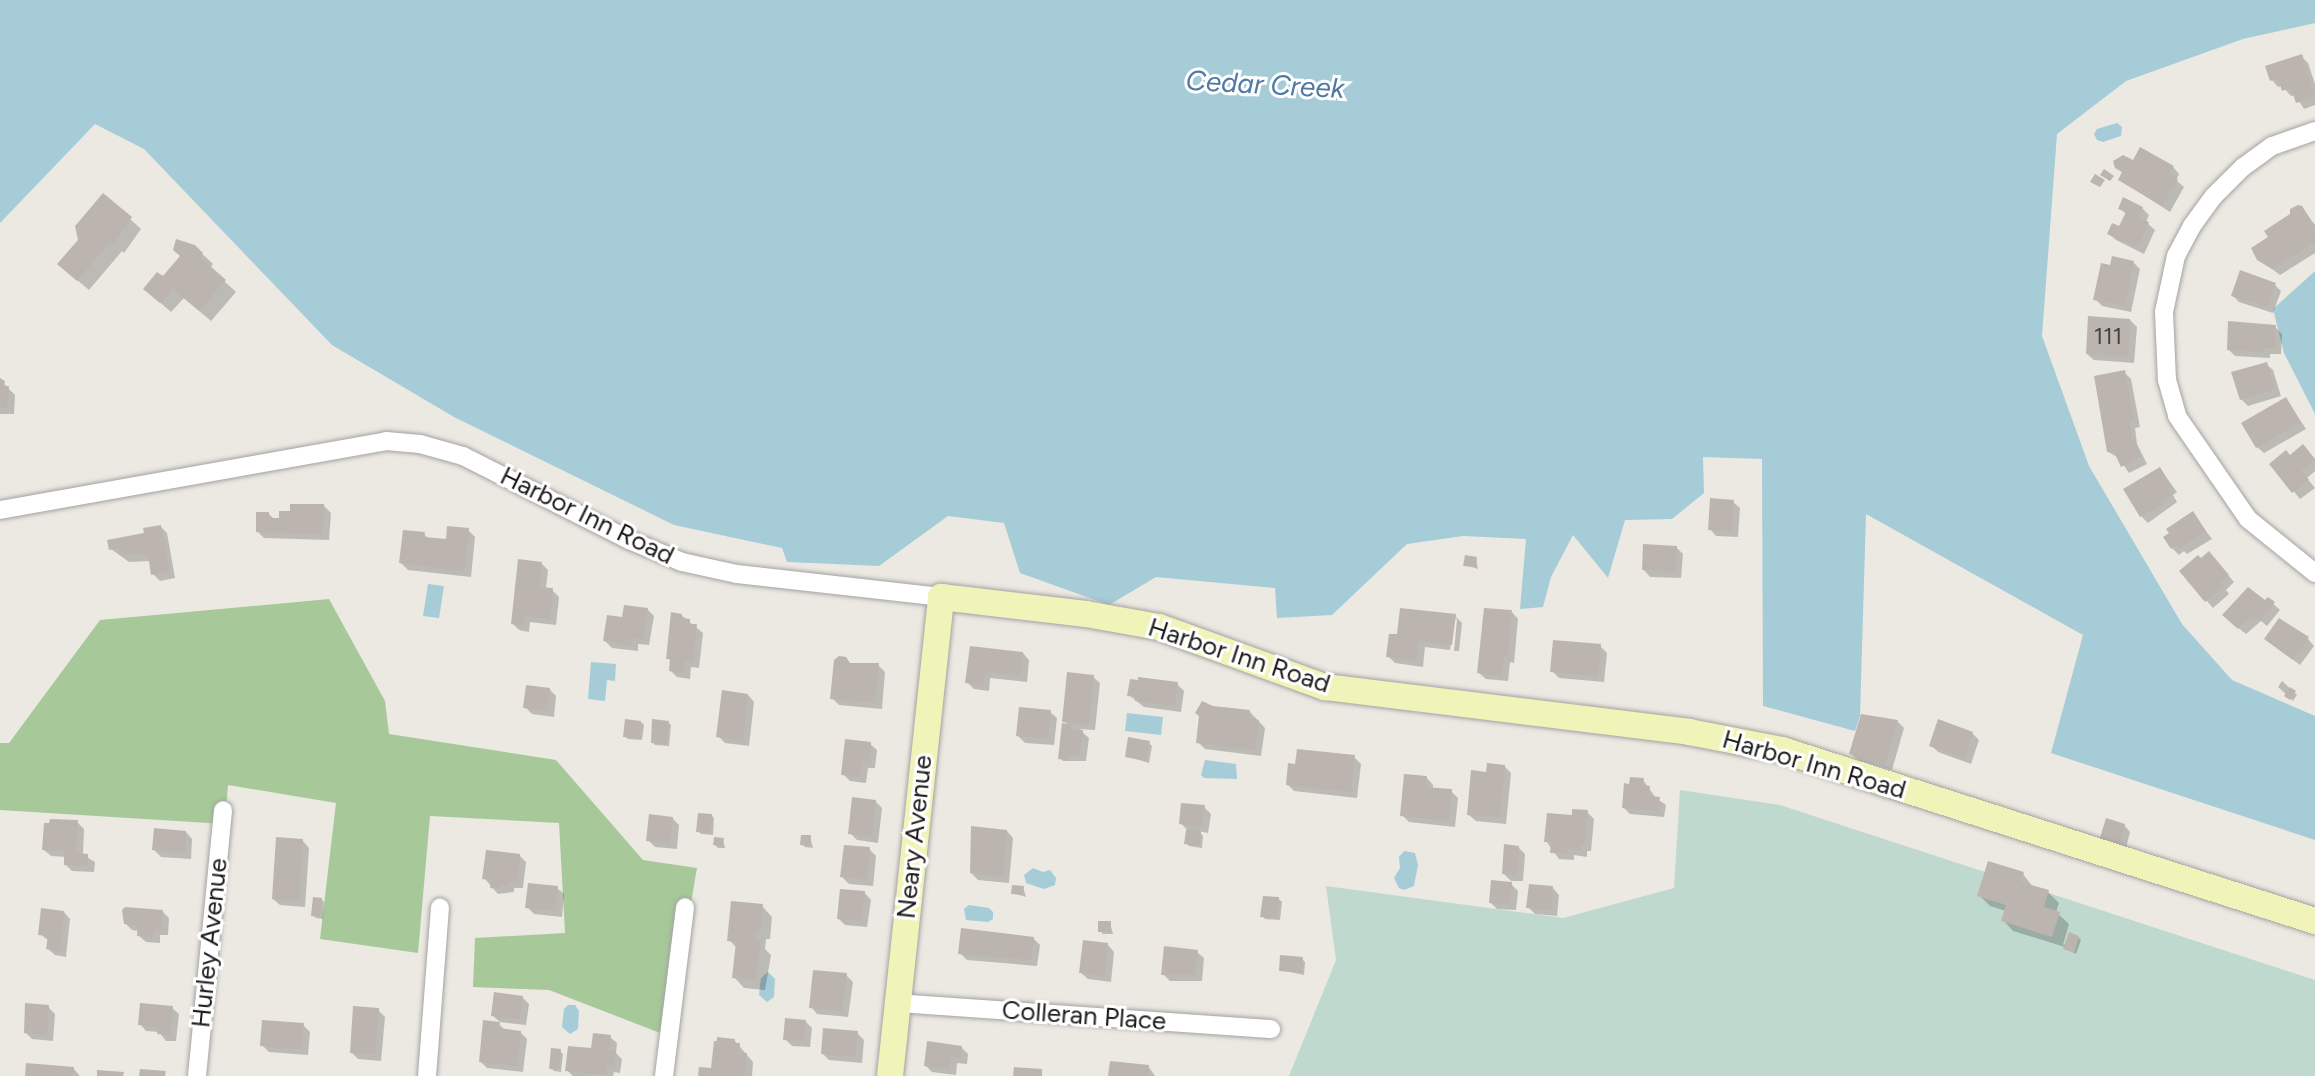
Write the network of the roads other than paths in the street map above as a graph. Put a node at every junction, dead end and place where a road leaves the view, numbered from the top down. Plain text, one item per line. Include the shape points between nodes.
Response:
1 (2315, 131) edge
2 (0, 510) edge
3 (2315, 573) edge
4 (941, 597) junction
5 (223, 810) dead end
6 (440, 907) dead end
7 (685, 907) dead end
8 (2315, 921) edge
9 (897, 1003) junction
10 (1271, 1029) dead end
11 (197, 1076) edge
12 (427, 1076) edge
13 (664, 1076) edge
14 (890, 1076) edge

1 - 3 street via 2272,146 2242,167 2213,197 2176,256 2164,312 2167,380 2177,416 2249,519
2 - 4 street, Harbor Inn Road via 386,441 420,444 463,456 682,562 737,574
4 - 8 main road, Harbor Inn Road via 1159,626 1325,687 1689,732 1782,750
4 - 9 main road, Neary Avenue
5 - 11 street, Hurley Avenue
6 - 12 street
7 - 13 street
9 - 10 street, Colleran Place
9 - 14 main road, Neary Avenue

